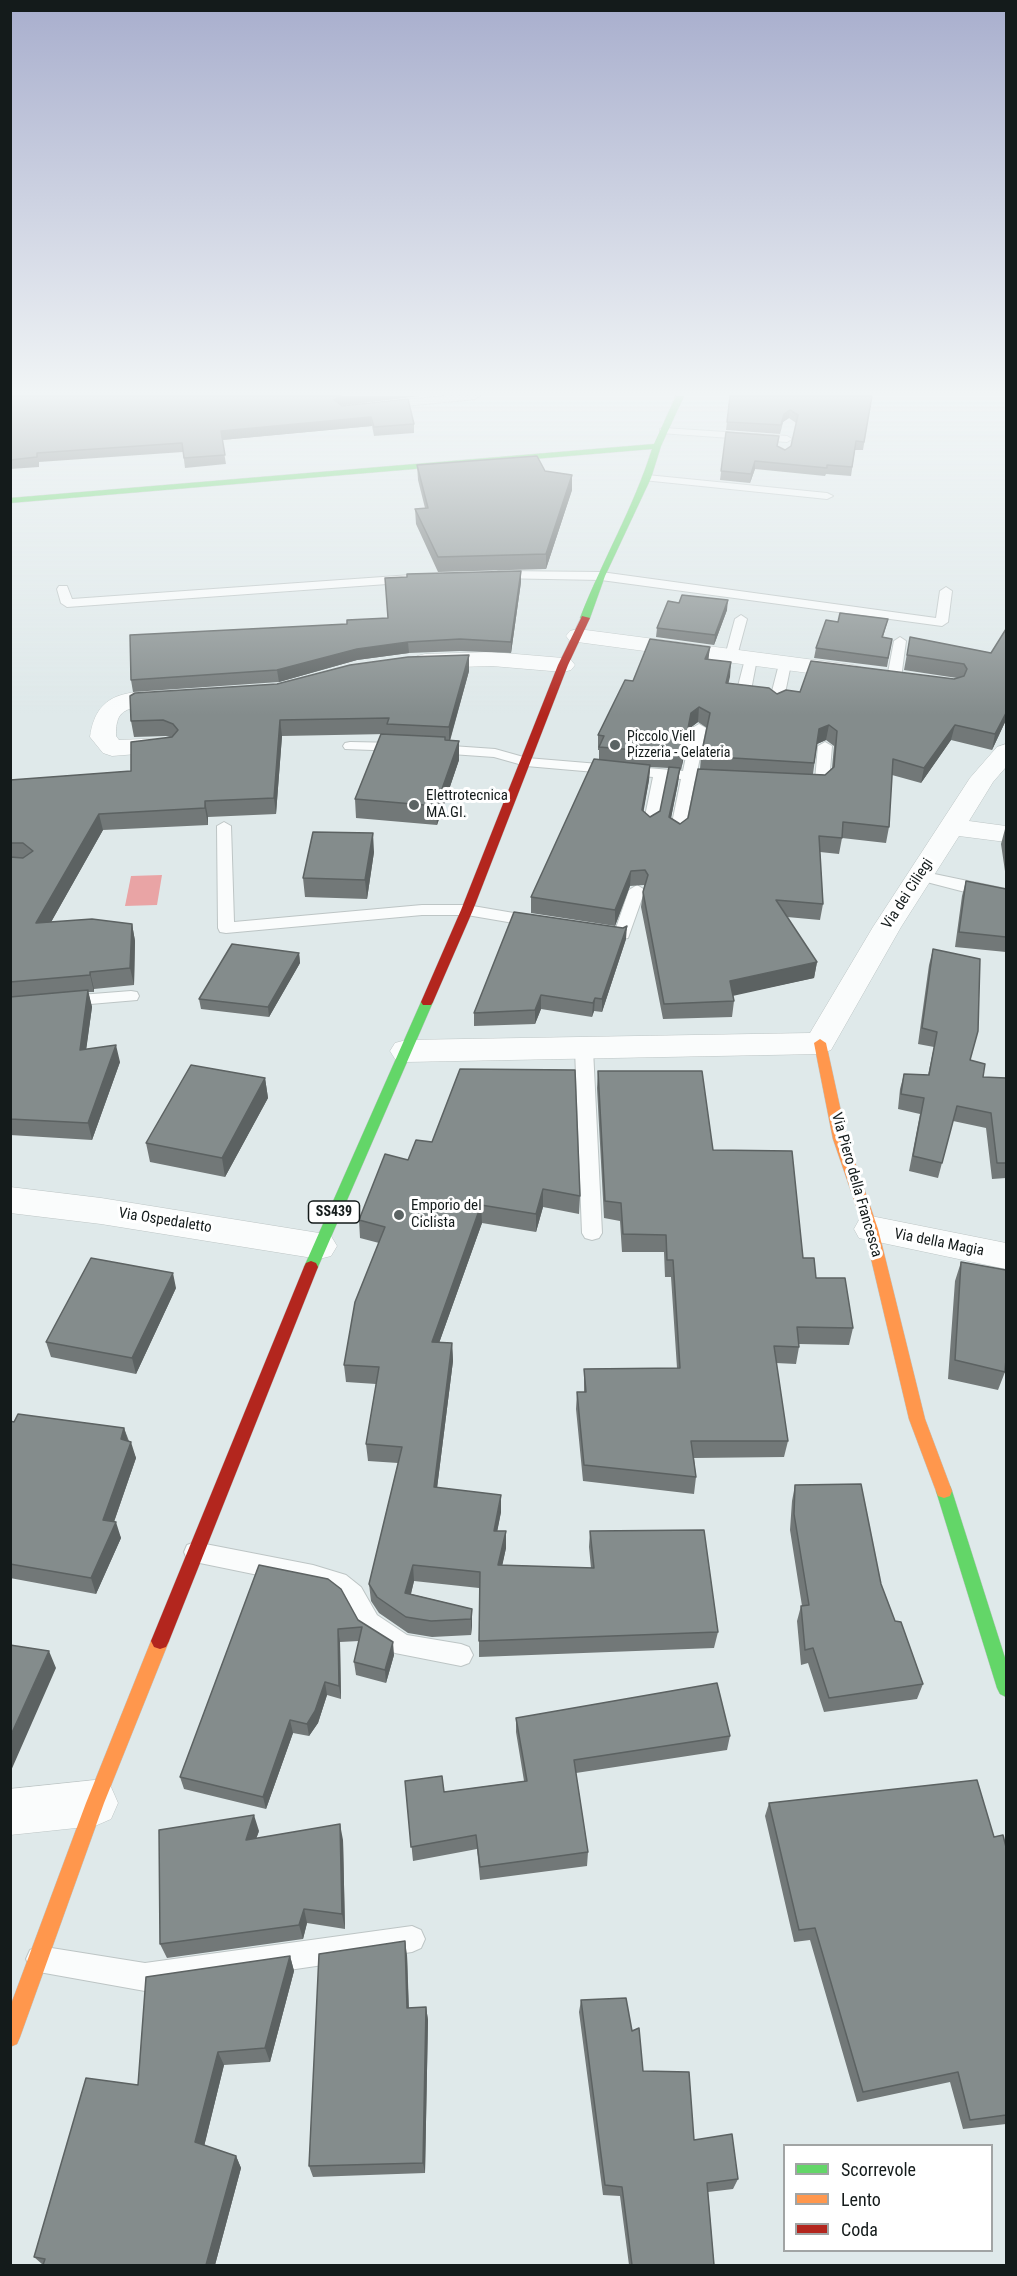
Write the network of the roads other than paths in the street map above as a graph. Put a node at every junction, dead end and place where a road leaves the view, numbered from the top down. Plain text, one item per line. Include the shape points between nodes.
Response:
1 (636, 502) edge
2 (483, 576) edge
3 (601, 576) junction
4 (427, 578) edge
5 (63, 589) dead end
6 (946, 591) dead end
7 (741, 619) dead end
8 (578, 636) junction
9 (900, 641) dead end
10 (741, 658) junction
11 (406, 662) edge
12 (785, 664) junction
13 (563, 665) junction
14 (905, 679) joint
15 (744, 690) edge
16 (197, 697) edge
17 (776, 703) edge
18 (699, 728) edge
19 (165, 746) edge
20 (350, 746) dead end
21 (825, 746) edge
22 (1006, 752) edge
23 (526, 762) junction
24 (660, 775) junction
25 (689, 776) junction
26 (737, 780) edge
27 (796, 784) edge
28 (224, 826) dead end
29 (650, 826) edge
30 (952, 827) junction
31 (677, 833) edge
32 (1006, 834) edge
33 (920, 876) junction
34 (637, 890) edge
35 (1006, 894) edge
36 (467, 910) junction
37 (556, 925) edge
38 (589, 930) edge
39 (131, 996) dead end
40 (54, 1003) edge
41 (820, 1043) junction
42 (584, 1049) junction
43 (406, 1051) junction
44 (10, 1200) edge
45 (871, 1229) junction
46 (592, 1233) dead end
47 (319, 1245) junction
48 (1006, 1256) edge
49 (195, 1552) junction
50 (461, 1655) dead end
51 (1006, 1688) edge
52 (95, 1803) junction
53 (10, 1812) edge
54 (412, 1939) dead end
55 (39, 1959) junction
56 (10, 2037) edge

1 - 3 main road, SS439
2 - 3 lane
3 - 6 lane via 942,622
3 - 8 main road, SS439
4 - 5 lane via 67,603
7 - 10 lane
8 - 10 street
8 - 13 main road, SS439
9 - 14 lane
10 - 12 street
10 - 15 lane
11 - 13 street via 492,659
12 - 14 street
12 - 17 lane
13 - 23 main road, SS439
16 - 19 street via 137,700 119,705 107,715 103,737 112,748
18 - 25 lane
20 - 23 lane via 495,753
21 - 27 lane via 822,782
22 - 30 street, Via dei Ciliegi
23 - 24 lane
23 - 36 main road, SS439
24 - 25 lane
24 - 29 lane
25 - 26 lane
25 - 31 lane
28 - 36 lane via 226,928 422,910
30 - 32 street
30 - 33 street, Via dei Ciliegi
33 - 35 lane
33 - 41 street, Via dei Ciliegi
34 - 38 lane via 622,934
36 - 37 lane
36 - 43 main road, SS439
39 - 40 lane
41 - 42 street
41 - 45 main road, Via Piero della Francesca via 840,1139
42 - 43 street
42 - 46 lane
43 - 47 main road, SS439
44 - 47 street, Via Ospedaletto
45 - 48 street, Via della Magia
45 - 51 main road, Via Piero della Francesca via 917,1419 949,1505
47 - 49 main road, SS439
49 - 50 lane via 338,1582 353,1594 369,1623 403,1645
49 - 52 main road, SS439
52 - 53 street
52 - 55 main road, SS439
54 - 55 lane via 145,1977
55 - 56 main road, SS439

